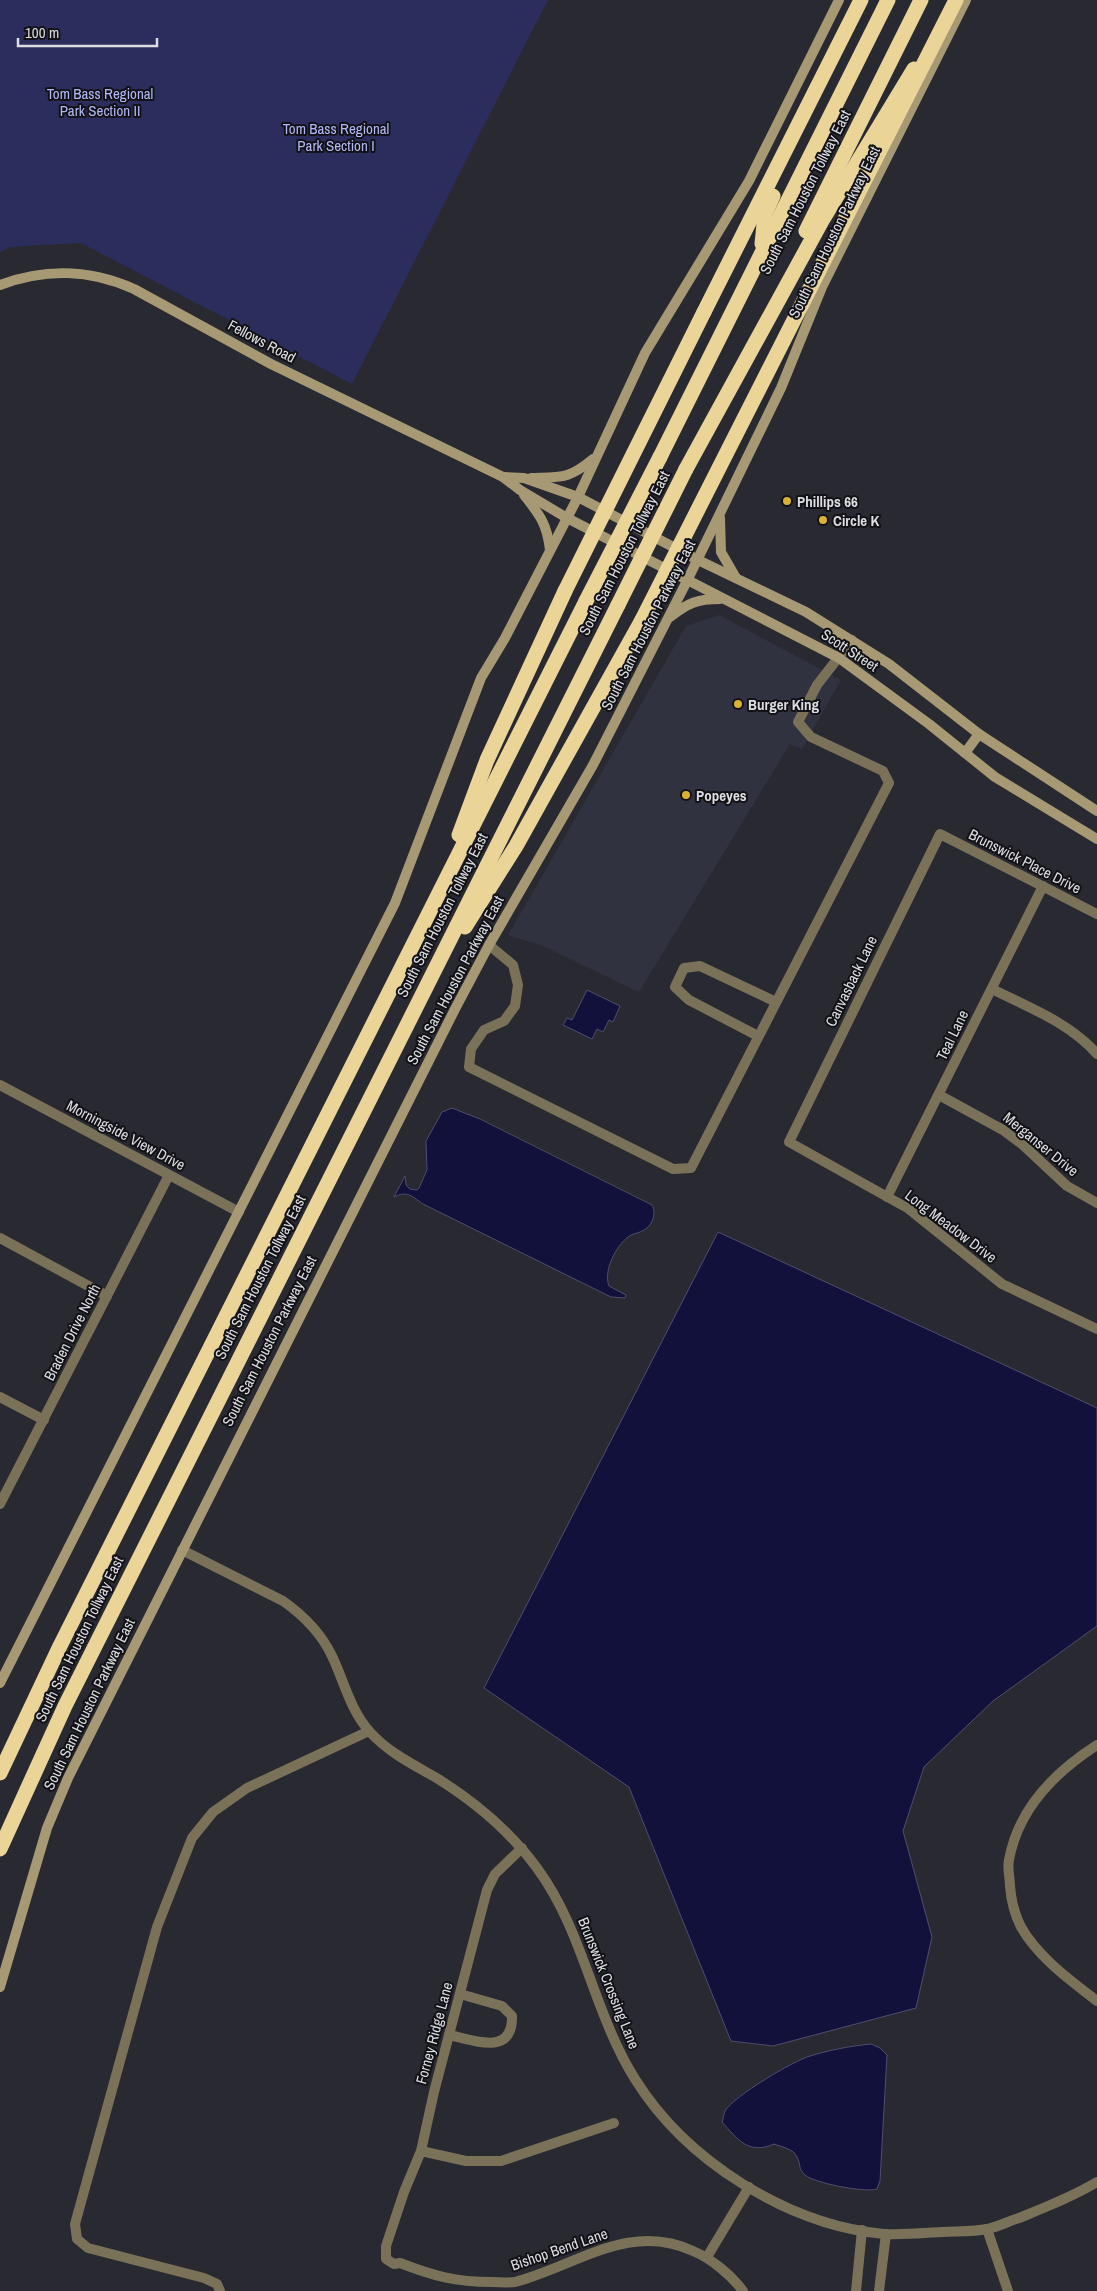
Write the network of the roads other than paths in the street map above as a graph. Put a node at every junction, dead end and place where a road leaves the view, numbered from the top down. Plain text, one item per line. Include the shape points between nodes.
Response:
1 (839, 0) edge
2 (861, 0) edge
3 (870, 0) edge
4 (888, 0) edge
5 (921, 0) edge
6 (956, 0) edge
7 (966, 0) edge
8 (761, 256) junction
9 (0, 285) edge
10 (596, 457) junction
11 (686, 469) junction
12 (503, 476) junction
13 (524, 478) junction
14 (520, 490) junction
15 (578, 497) junction
16 (720, 514) junction
17 (567, 518) junction
18 (550, 550) junction
19 (698, 560) junction
20 (736, 578) junction
21 (687, 581) junction
22 (725, 599) junction
23 (668, 619) junction
24 (852, 640) junction
25 (839, 658) junction
26 (979, 734) junction
27 (965, 753) junction
28 (1097, 811) edge
29 (940, 834) joint
30 (1097, 839) edge
31 (1043, 886) junction
32 (431, 908) junction
33 (1097, 914) edge
34 (489, 945) junction
35 (992, 989) junction
36 (776, 1002) junction
37 (408, 1020) junction
38 (758, 1036) junction
39 (1097, 1054) edge
40 (0, 1085) edge
41 (939, 1096) junction
42 (790, 1142) joint
43 (169, 1175) junction
44 (888, 1197) junction
45 (1097, 1203) edge
46 (239, 1212) junction
47 (0, 1238) edge
48 (107, 1296) junction
49 (1097, 1329) edge
50 (0, 1397) edge
51 (44, 1420) junction
52 (1, 1503) edge
53 (182, 1550) junction
54 (3, 1671) edge
55 (0, 1683) edge
56 (369, 1731) junction
57 (1097, 1745) edge
58 (0, 1773) edge
59 (522, 1848) junction
60 (0, 1849) edge
61 (0, 1987) edge
62 (460, 1994) junction
63 (1097, 2002) edge
64 (449, 2035) junction
65 (614, 2123) dead end
66 (421, 2151) junction
67 (1097, 2182) edge
68 (749, 2187) junction
69 (987, 2229) junction
70 (862, 2230) junction
71 (886, 2234) junction
72 (390, 2236) joint
73 (707, 2258) junction
74 (515, 2286) edge
75 (220, 2291) edge
76 (743, 2291) edge
77 (856, 2291) edge
78 (878, 2291) edge
79 (1008, 2291) edge

1 - 10 main road via 749,181 645,353
2 - 32 highway, bridge via 565,591 487,760
3 - 8 highway via 765,214
4 - 8 highway, South Sam Houston Tollway East
5 - 11 highway, South Sam Houston Tollway East
6 - 11 highway via 823,218
6 - 37 highway, bridge via 642,620 516,846
7 - 16 main road, South Sam Houston Parkway East via 822,287 781,388
8 - 32 highway, South Sam Houston Tollway East, bridge
9 - 12 main road, Fellows Road via 36,275 82,273 110,278 271,364
10 - 13 main road via 576,473 562,477
10 - 15 main road
11 - 37 highway, South Sam Houston Tollway East, bridge
12 - 13 main road, Fellows Road
12 - 14 main road, Fellows Road
13 - 15 main road, Fellows Road
14 - 17 main road, Fellows Road
14 - 18 main road via 541,515 548,530
15 - 17 main road
15 - 19 main road, Scott Street
16 - 19 main road, South Sam Houston Parkway East
16 - 20 main road via 721,552
17 - 18 main road
17 - 21 main road, Scott Street
18 - 46 main road via 481,678 395,903
19 - 20 main road, Scott Street
19 - 21 main road, South Sam Houston Parkway East
20 - 24 main road, Scott Street via 806,612
21 - 22 main road, Scott Street
21 - 23 main road, South Sam Houston Parkway East
22 - 23 main road via 687,604
22 - 25 main road, Scott Street
23 - 34 main road, South Sam Houston Parkway East via 594,765
24 - 25 street
24 - 26 main road, Scott Street via 889,664
25 - 27 main road, Scott Street
25 - 36 street via 817,685 798,722 811,737 883,772 888,782
26 - 27 main road
26 - 28 main road, Scott Street
27 - 30 main road, Scott Street via 995,777
29 - 31 street, Brunswick Place Drive
29 - 42 street, Canvasback Lane
31 - 33 street, Brunswick Place Drive
31 - 35 street, Teal Lane
32 - 58 highway, South Sam Houston Tollway East via 60,1646
34 - 38 street via 513,965 518,985 515,1006 504,1021 484,1030 471,1049 469,1067 673,1169 691,1168
34 - 53 main road, South Sam Houston Parkway East
35 - 39 street via 1064,1026
35 - 41 street, Teal Lane
36 - 38 street
36 - 38 street via 700,966 684,968 675,987 689,1000
37 - 60 highway, South Sam Houston Tollway East via 69,1697
40 - 43 street, Morningside View Drive
41 - 44 street, Teal Lane
41 - 45 street, Merganser Drive via 1003,1130 1067,1186
42 - 44 street, Long Meadow Drive
43 - 46 street, Morningside View Drive
43 - 48 street, Braden Drive North
44 - 49 street, Long Meadow Drive via 910,1209 1002,1284
46 - 54 main road
47 - 48 street
48 - 51 street, Braden Drive North
50 - 51 street
51 - 52 street, Braden Drive North
53 - 56 street, Brunswick Crossing Lane via 296,1610 323,1640 354,1710
53 - 61 main road, South Sam Houston Parkway East via 68,1778 47,1828
54 - 55 main road
56 - 59 street, Brunswick Crossing Lane via 399,1758 460,1793
56 - 75 street via 241,1792 213,1812 192,1838 157,1927 78,2212 76,2232 81,2244 88,2248 204,2278 217,2284
57 - 63 street via 1071,1762 1045,1788 1021,1822 1008,1861 1011,1898 1021,1926 1044,1957
59 - 62 street, Forney Ridge Lane via 495,1874 486,1890
59 - 68 street, Brunswick Crossing Lane via 564,1912 616,2044 636,2080 661,2115 709,2162
62 - 64 street, Forney Ridge Lane
62 - 64 street via 502,2006 512,2016 512,2024 504,2038 491,2044
64 - 66 street, Forney Ridge Lane
65 - 66 street via 501,2161 466,2160
66 - 72 street, Forney Ridge Lane
67 - 69 street, Brunswick Crossing Lane via 1073,2197
68 - 70 street, Brunswick Crossing Lane via 795,2211
68 - 73 street
69 - 71 street, Brunswick Crossing Lane
69 - 79 street
70 - 71 street, Brunswick Crossing Lane
70 - 77 street
71 - 78 street
72 - 74 street, Bishop Bend Lane via 385,2254 394,2264 400,2263 442,2278
73 - 74 street, Bishop Bend Lane via 677,2243 642,2240 608,2247
73 - 76 street, Bishop Bend Lane

